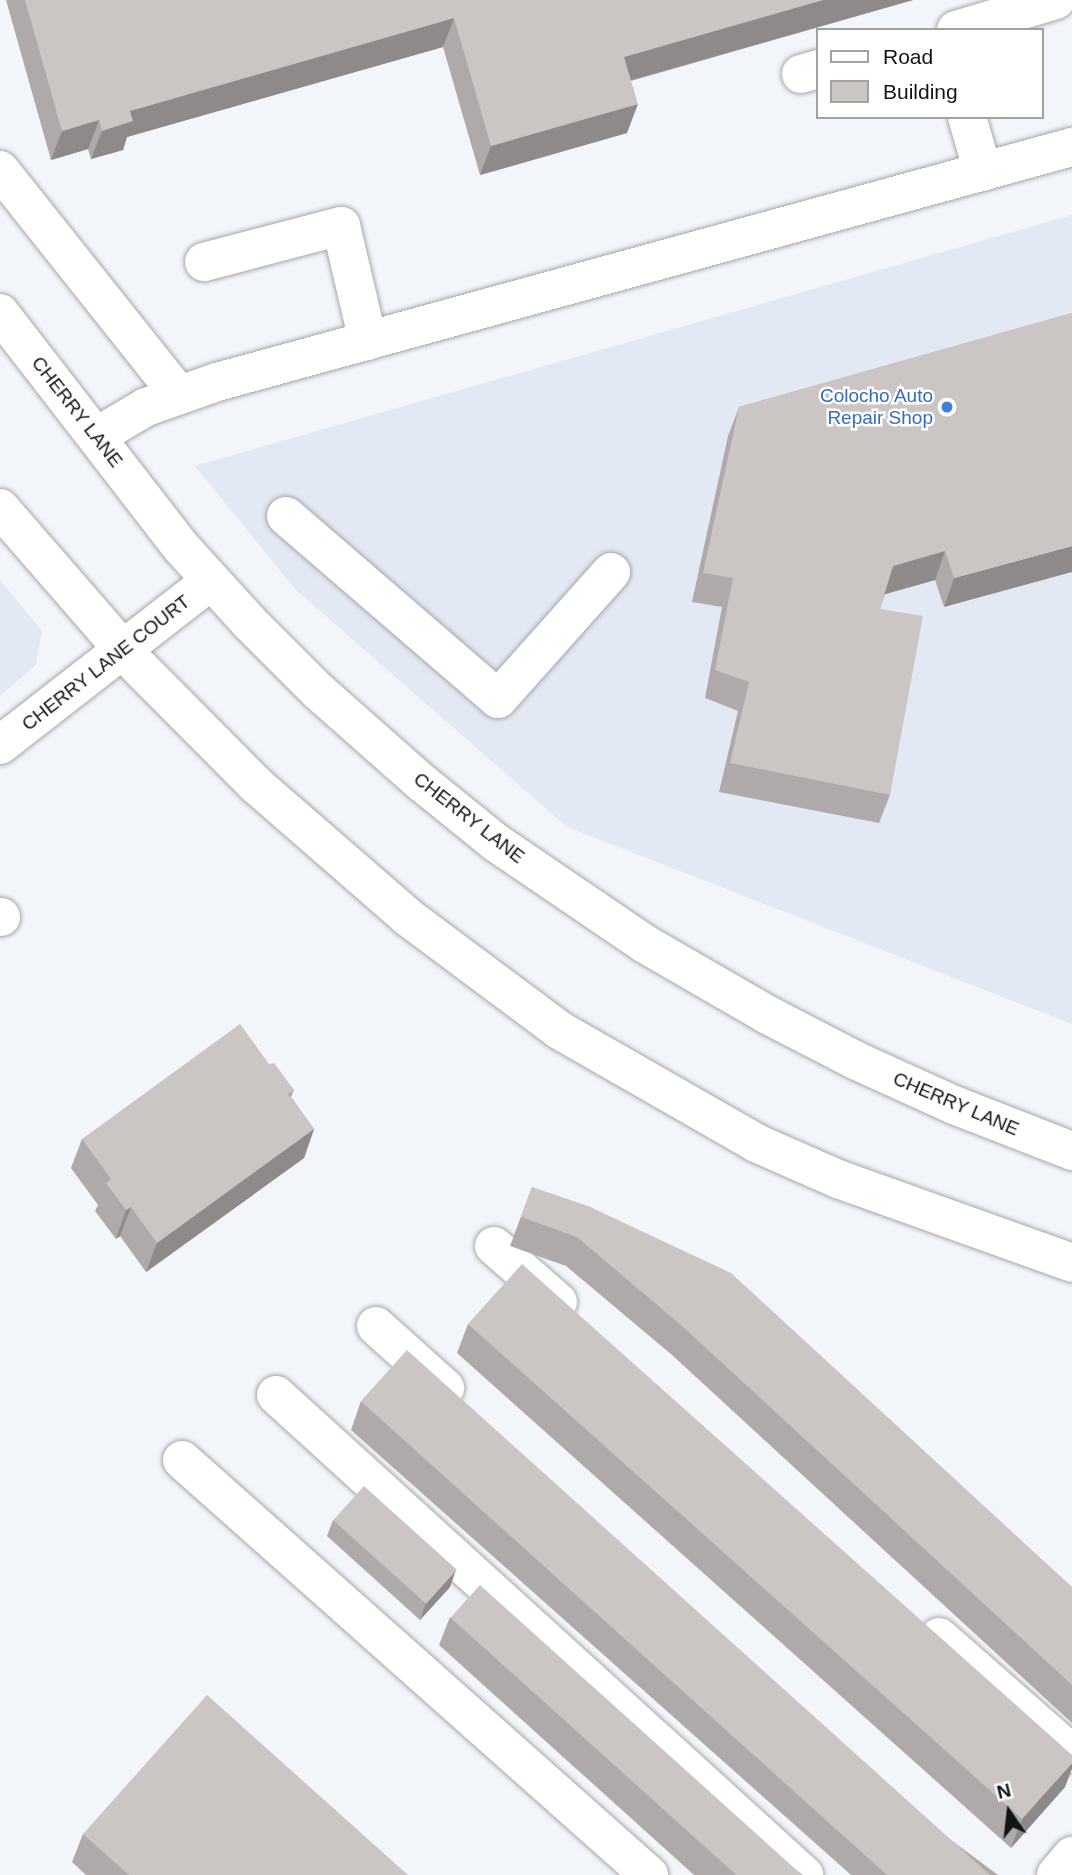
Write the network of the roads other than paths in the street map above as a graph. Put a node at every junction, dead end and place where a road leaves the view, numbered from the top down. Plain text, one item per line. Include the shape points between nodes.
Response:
1 (1056, 0) edge
2 (963, 28) edge
3 (968, 119) edge
4 (1072, 147) edge
5 (0, 170) edge
6 (983, 172) junction
7 (204, 262) dead end
8 (0, 313) edge
9 (368, 341) junction
10 (179, 395) junction
11 (97, 436) junction
12 (0, 508) edge
13 (286, 516) dead end
14 (611, 572) dead end
15 (211, 581) junction
16 (125, 648) junction
17 (0, 745) edge
18 (1072, 1151) edge
19 (494, 1246) dead end
20 (1072, 1263) edge
21 (376, 1326) dead end
22 (589, 1329) edge
23 (276, 1395) dead end
24 (470, 1409) edge
25 (182, 1460) dead end
26 (914, 1615) edge
27 (1072, 1754) edge
28 (1072, 1856) edge
29 (649, 1875) edge
30 (804, 1875) edge
31 (1056, 1875) edge

1 - 2 main road
3 - 6 main road
4 - 6 main road
5 - 10 main road
6 - 9 main road
7 - 9 main road via 341,226
8 - 11 main road, CHERRY LANE
9 - 10 main road
10 - 11 main road via 146,407
11 - 15 main road, CHERRY LANE
12 - 16 main road
13 - 14 main road via 498,699
15 - 16 main road, CHERRY LANE COURT
15 - 18 main road, CHERRY LANE via 318,691 421,782 495,842 645,944 857,1061
16 - 17 main road, CHERRY LANE COURT
16 - 20 main road via 200,731 309,832 409,918 559,1030 756,1143 838,1179
19 - 22 main road
21 - 24 main road
23 - 30 main road
25 - 29 main road
26 - 27 main road
28 - 31 main road

